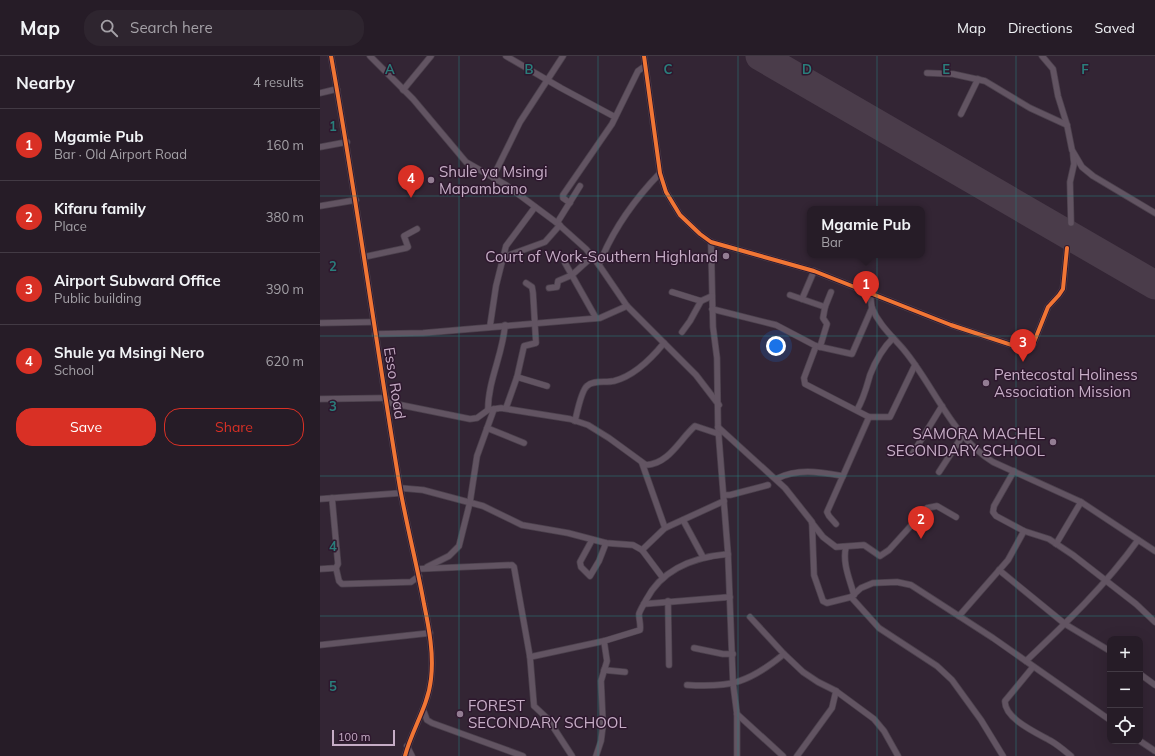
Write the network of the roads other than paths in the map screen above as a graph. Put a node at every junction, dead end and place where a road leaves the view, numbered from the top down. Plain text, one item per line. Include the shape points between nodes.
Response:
1 (331, 56) edge
2 (370, 56) edge
3 (431, 56) edge
4 (506, 56) edge
5 (562, 56) edge
6 (644, 56) edge
7 (1042, 56) edge
8 (645, 66) junction
9 (927, 73) dead end
10 (978, 79) junction
11 (547, 80) junction
12 (337, 89) junction
13 (403, 90) junction
14 (320, 93) edge
15 (960, 114) dead end
16 (615, 117) junction
17 (1067, 126) junction
18 (347, 142) junction
19 (320, 147) edge
20 (1072, 150) junction
21 (660, 173) junction
22 (493, 178) junction
23 (580, 186) dead end
24 (356, 200) junction
25 (570, 202) junction
26 (320, 206) edge
27 (535, 207) junction
28 (1155, 213) edge
29 (1071, 223) dead end
30 (558, 224) junction
31 (417, 229) dead end
32 (711, 242) junction
33 (1067, 248) dead end
34 (592, 256) junction
35 (364, 257) junction
36 (504, 258) junction
37 (565, 263) dead end
38 (599, 265) junction
39 (814, 271) junction
40 (572, 274) junction
41 (526, 283) dead end
42 (549, 288) dead end
43 (672, 292) dead end
44 (831, 292) dead end
45 (870, 293) junction
46 (790, 295) dead end
47 (712, 296) junction
48 (802, 299) junction
49 (701, 301) junction
50 (627, 306) junction
51 (825, 307) junction
52 (872, 308) junction
53 (712, 309) junction
54 (596, 318) junction
55 (373, 322) junction
56 (320, 323) edge
57 (536, 323) junction
58 (505, 325) junction
59 (490, 326) junction
60 (682, 332) dead end
61 (375, 334) junction
62 (893, 338) junction
63 (664, 343) junction
64 (818, 347) junction
65 (915, 365) junction
66 (517, 377) junction
67 (547, 386) dead end
68 (320, 399) edge
69 (386, 400) junction
70 (718, 405) junction
71 (942, 406) junction
72 (506, 408) junction
73 (491, 409) junction
74 (857, 410) junction
75 (869, 417) junction
76 (575, 421) junction
77 (718, 427) junction
78 (487, 428) junction
79 (719, 434) junction
80 (963, 435) junction
81 (524, 443) dead end
82 (913, 453) dead end
83 (642, 463) junction
84 (1014, 471) junction
85 (939, 472) dead end
86 (843, 476) junction
87 (776, 479) junction
88 (768, 485) dead end
89 (400, 491) junction
90 (332, 498) junction
91 (724, 498) junction
92 (320, 499) edge
93 (470, 502) junction
94 (1081, 502) junction
95 (956, 517) dead end
96 (683, 520) junction
97 (812, 522) junction
98 (836, 524) dead end
99 (665, 528) junction
100 (1024, 531) junction
101 (592, 540) junction
102 (1138, 540) junction
103 (606, 543) junction
104 (1056, 544) junction
105 (846, 548) junction
106 (642, 550) junction
107 (1155, 551) edge
108 (728, 554) junction
109 (703, 557) junction
110 (336, 568) junction
111 (320, 569) edge
112 (421, 569) junction
113 (999, 570) junction
114 (419, 576) junction
115 (663, 578) junction
116 (1106, 581) junction
117 (852, 596) junction
118 (730, 597) junction
119 (668, 601) junction
120 (644, 604) junction
121 (959, 616) junction
122 (750, 617) dead end
123 (1155, 622) edge
124 (1065, 624) junction
125 (430, 634) junction
126 (604, 640) junction
127 (320, 645) edge
128 (694, 648) dead end
129 (1107, 649) edge
130 (733, 654) junction
131 (784, 654) junction
132 (530, 657) junction
133 (1026, 661) junction
134 (669, 665) dead end
135 (1033, 667) junction
136 (604, 670) junction
137 (625, 672) dead end
138 (1143, 676) edge
139 (733, 683) junction
140 (687, 685) dead end
141 (1155, 685) edge
142 (836, 691) junction
143 (424, 712) junction
144 (737, 714) junction
145 (1107, 718) edge
146 (1143, 743) edge
147 (407, 746) junction
148 (1155, 751) edge
149 (405, 756) edge
150 (412, 756) edge
151 (524, 756) edge
152 (572, 756) edge
153 (596, 756) edge
154 (737, 756) edge
155 (784, 756) edge
156 (797, 756) edge
157 (898, 756) edge
158 (1003, 756) edge
159 (1072, 756) edge

1 - 12 street, Esso Road
2 - 13 street
3 - 13 street
4 - 11 street
5 - 11 street
6 - 8 street
7 - 17 street via 1053,69
8 - 16 street via 638,71
8 - 21 street
9 - 10 street
10 - 15 street
10 - 17 street
11 - 16 street
11 - 22 street via 520,122
12 - 14 street
12 - 18 street, Esso Road
13 - 22 street via 466,162
16 - 25 street via 563,195 563,198
17 - 20 street
18 - 19 street
18 - 24 street, Esso Road
20 - 28 street via 1088,173
20 - 29 street via 1074,164 1070,182
21 - 32 street via 666,192 676,210 689,225
21 - 38 street via 638,198
22 - 27 street
23 - 25 street
24 - 26 street
24 - 35 street, Esso Road
25 - 30 street
27 - 30 street
27 - 36 street via 509,240
30 - 34 street
30 - 36 street via 545,242
31 - 35 street via 404,236 408,246 406,248
32 - 39 street
32 - 47 street
33 - 45 street via 1063,289 1048,307 1030,350 951,325
34 - 38 street
34 - 40 street
35 - 55 street, Esso Road
36 - 59 street via 496,286
37 - 40 street
38 - 50 street
39 - 45 street
39 - 48 street
40 - 42 street via 558,281 557,287
40 - 54 street
41 - 57 street via 532,287
43 - 49 street
44 - 51 street
45 - 52 street
46 - 48 street
47 - 49 street
47 - 53 street
48 - 51 street
49 - 60 street
50 - 54 street via 612,314
50 - 63 street
51 - 64 street via 823,318 827,324
52 - 62 street
52 - 64 street via 852,354
53 - 64 street via 776,325
53 - 70 street
54 - 57 street
55 - 56 street
55 - 61 street, Esso Road
57 - 58 street
57 - 66 street via 536,343 524,346
58 - 59 street
58 - 73 street via 503,345 491,386
59 - 61 street via 423,333
61 - 69 street, Esso Road
62 - 65 street
62 - 74 street via 878,358 865,396
63 - 70 street via 696,375
63 - 76 street via 647,362 626,376 613,382 587,386
64 - 74 street via 804,378 805,384
65 - 71 street
65 - 75 street via 890,418
66 - 67 street
66 - 72 street
68 - 69 street
69 - 73 street via 470,419 477,418
69 - 89 street, Esso Road
70 - 77 street
71 - 80 street
71 - 82 street
72 - 73 street
72 - 76 street
73 - 78 street
74 - 75 street
75 - 86 street
76 - 83 street via 609,438
77 - 79 street
77 - 87 street
78 - 81 street
78 - 93 street via 477,456
79 - 83 street via 695,426 668,455 650,464
79 - 91 street
80 - 84 street via 981,455
80 - 85 street
83 - 99 street
84 - 94 street
84 - 100 street via 993,512
86 - 87 street via 804,471 793,472
86 - 98 street via 828,512
87 - 97 street
88 - 91 street
89 - 90 street
89 - 93 street via 419,489
89 - 112 street, Esso Road
90 - 92 street
90 - 110 street via 338,564
91 - 96 street
91 - 108 street
93 - 101 street via 522,525
93 - 112 street via 459,546 449,556
94 - 102 street
94 - 104 street
95 - 105 street via 937,506 927,508 889,550 880,556 864,545 851,545
96 - 99 street
96 - 109 street
97 - 105 street via 831,544
97 - 117 street via 814,574 823,601 827,603
99 - 106 street
100 - 104 street
100 - 113 street via 1008,560
101 - 103 street
101 - 103 street via 580,562 581,567 590,576
102 - 107 street
102 - 116 street
103 - 106 street via 633,544
104 - 116 street
105 - 117 street
106 - 115 street
108 - 109 street
108 - 118 street
109 - 115 street
110 - 111 street
110 - 114 street via 342,584 411,582
112 - 114 street, Esso Road
112 - 132 street via 512,565
113 - 121 street
113 - 124 street
114 - 125 street, Esso Road
115 - 120 street via 657,582
116 - 123 street
116 - 124 street
117 - 121 street via 861,588 873,584 897,582 910,585
117 - 158 street via 879,628 937,666 952,680
118 - 119 street
118 - 130 street
119 - 120 street
119 - 134 street
120 - 126 street via 640,614 640,630
121 - 133 street
122 - 131 street
124 - 129 street
124 - 133 street
125 - 127 street
125 - 143 street, Esso Road via 431,678
126 - 132 street
126 - 136 street via 607,655
128 - 130 street
130 - 139 street
131 - 139 street via 749,678
131 - 142 street via 812,679
132 - 152 street via 534,706 548,719
133 - 135 street
135 - 145 street
135 - 159 street via 1005,701 1006,707 1025,727 1052,741
136 - 137 street
136 - 153 street via 601,681 603,725
138 - 141 street
139 - 140 street via 719,686
139 - 144 street
142 - 156 street via 832,708
142 - 157 street via 880,726
143 - 147 street, Esso Road
143 - 151 street via 427,720 432,723
144 - 154 street
144 - 155 street
146 - 148 street
147 - 149 street, Esso Road
147 - 150 street

